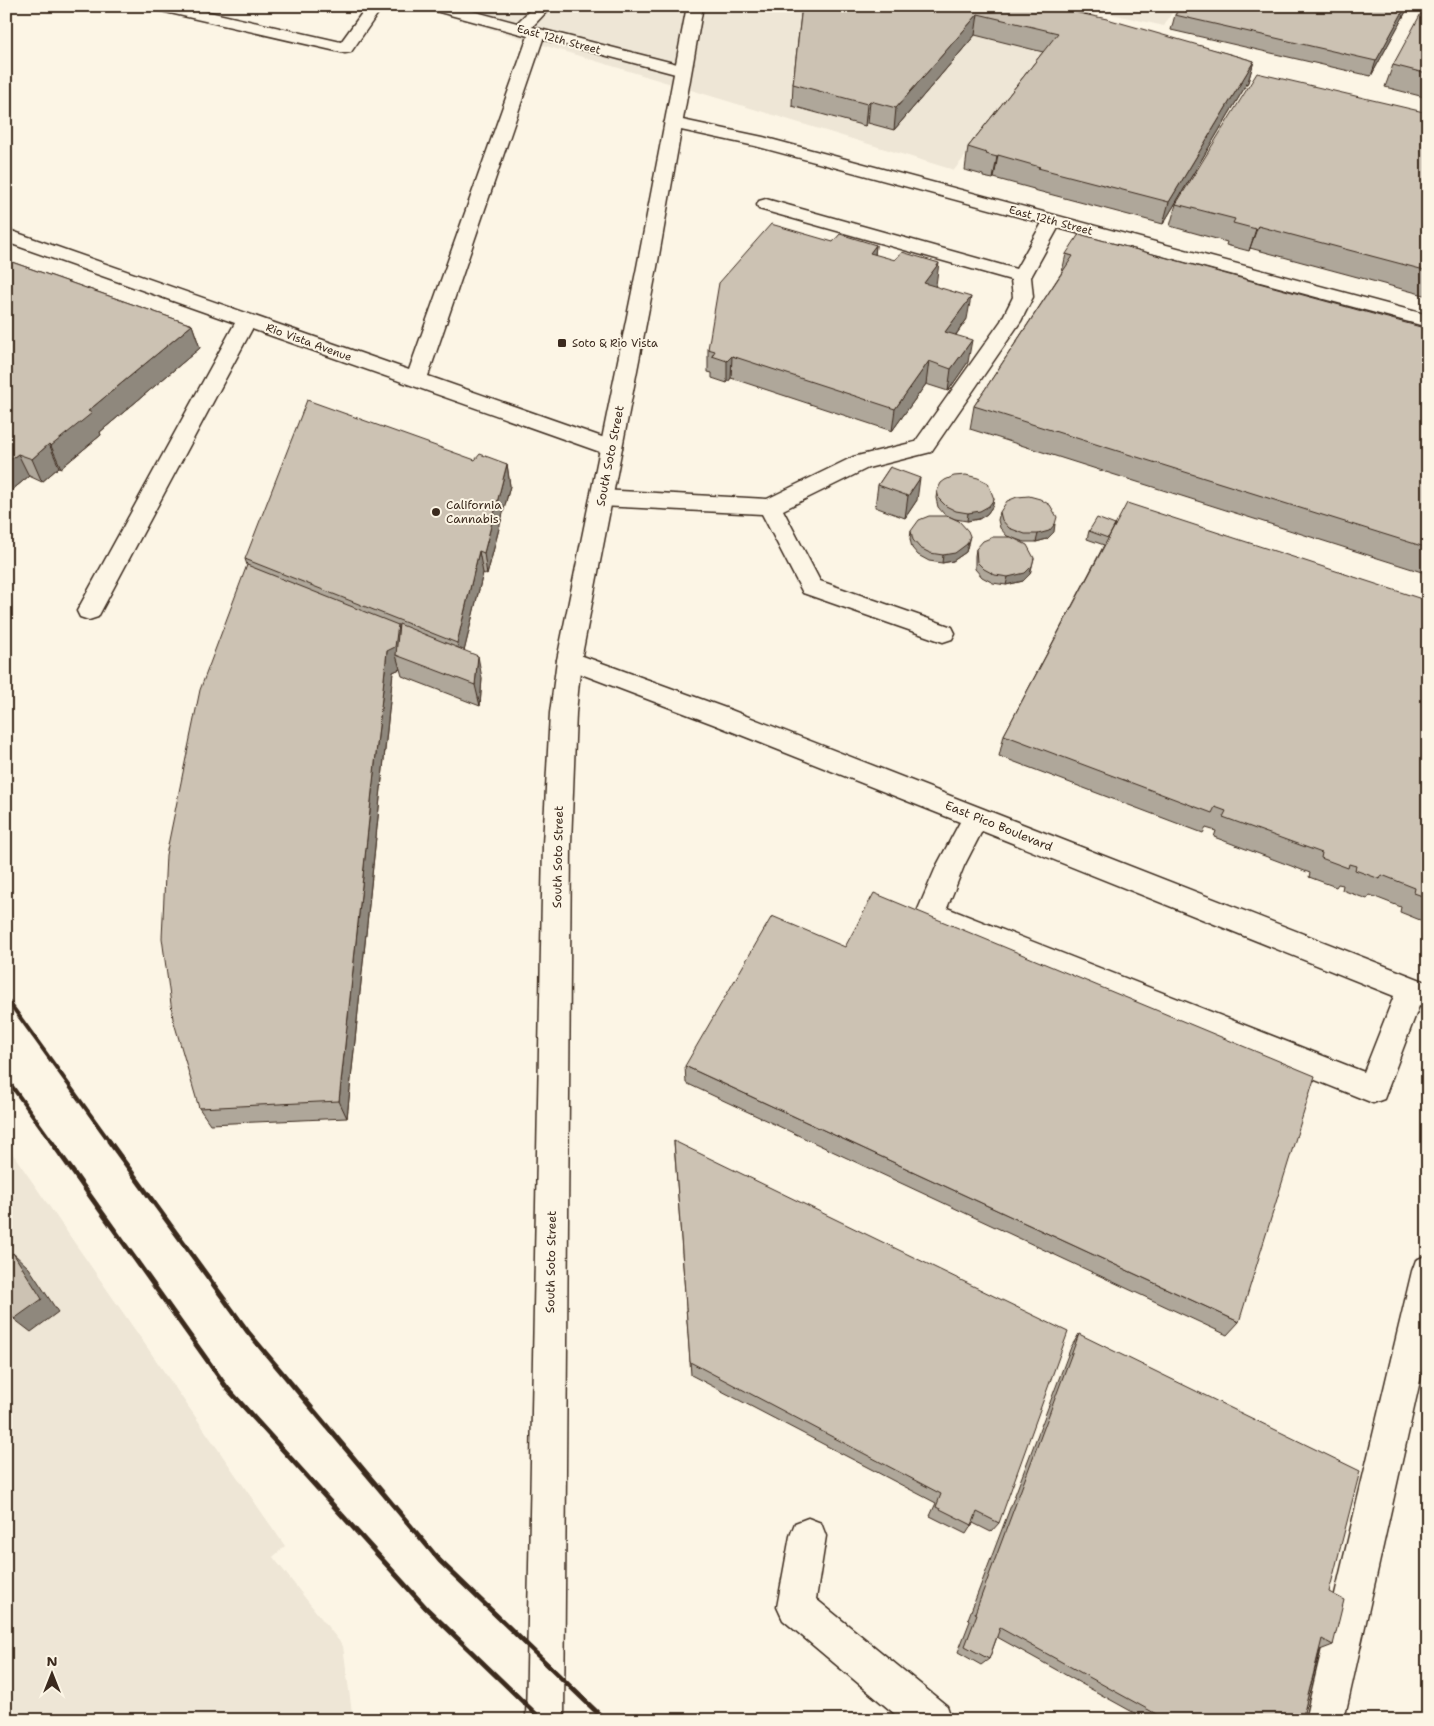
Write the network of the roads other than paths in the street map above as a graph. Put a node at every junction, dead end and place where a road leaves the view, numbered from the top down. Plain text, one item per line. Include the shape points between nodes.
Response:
1 (161, 6) edge
2 (375, 6) edge
3 (434, 6) edge
4 (544, 6) edge
5 (695, 6) edge
6 (529, 31) junction
7 (683, 72) junction
8 (674, 123) junction
9 (766, 205) dead end
10 (1052, 220) junction
11 (6, 235) edge
12 (1021, 277) junction
13 (248, 320) junction
14 (1428, 321) edge
15 (416, 380) junction
16 (611, 448) junction
17 (601, 498) junction
18 (770, 506) junction
19 (88, 611) dead end
20 (943, 633) dead end
21 (569, 660) junction
22 (976, 817) junction
23 (1419, 992) edge
24 (1428, 1271) edge
25 (808, 1536) dead end
26 (545, 1720) edge
27 (933, 1720) edge
28 (1324, 1720) edge

1 - 2 street via 345,48
3 - 6 street, East 12th Street
4 - 6 street
5 - 7 street, South Soto Street
6 - 7 street, East 12th Street
6 - 15 street
7 - 8 street, South Soto Street
8 - 10 street, East 12th Street via 757,141
8 - 16 street, South Soto Street
9 - 12 street
10 - 12 street
10 - 14 street, East 12th Street
11 - 13 street, Rio Vista Avenue
12 - 18 street via 1023,297 1012,321 923,447 861,462
13 - 15 street, Rio Vista Avenue
13 - 19 street
15 - 16 street, Rio Vista Avenue
16 - 17 street, South Soto Street
17 - 18 street
17 - 21 street, South Soto Street
18 - 20 street via 811,587
21 - 22 street, East Pico Boulevard
21 - 26 street, South Soto Street via 563,713 557,844
22 - 23 street, East Pico Boulevard
22 - 23 street via 950,865 930,914 1373,1090
24 - 28 street
25 - 27 street via 796,1607

